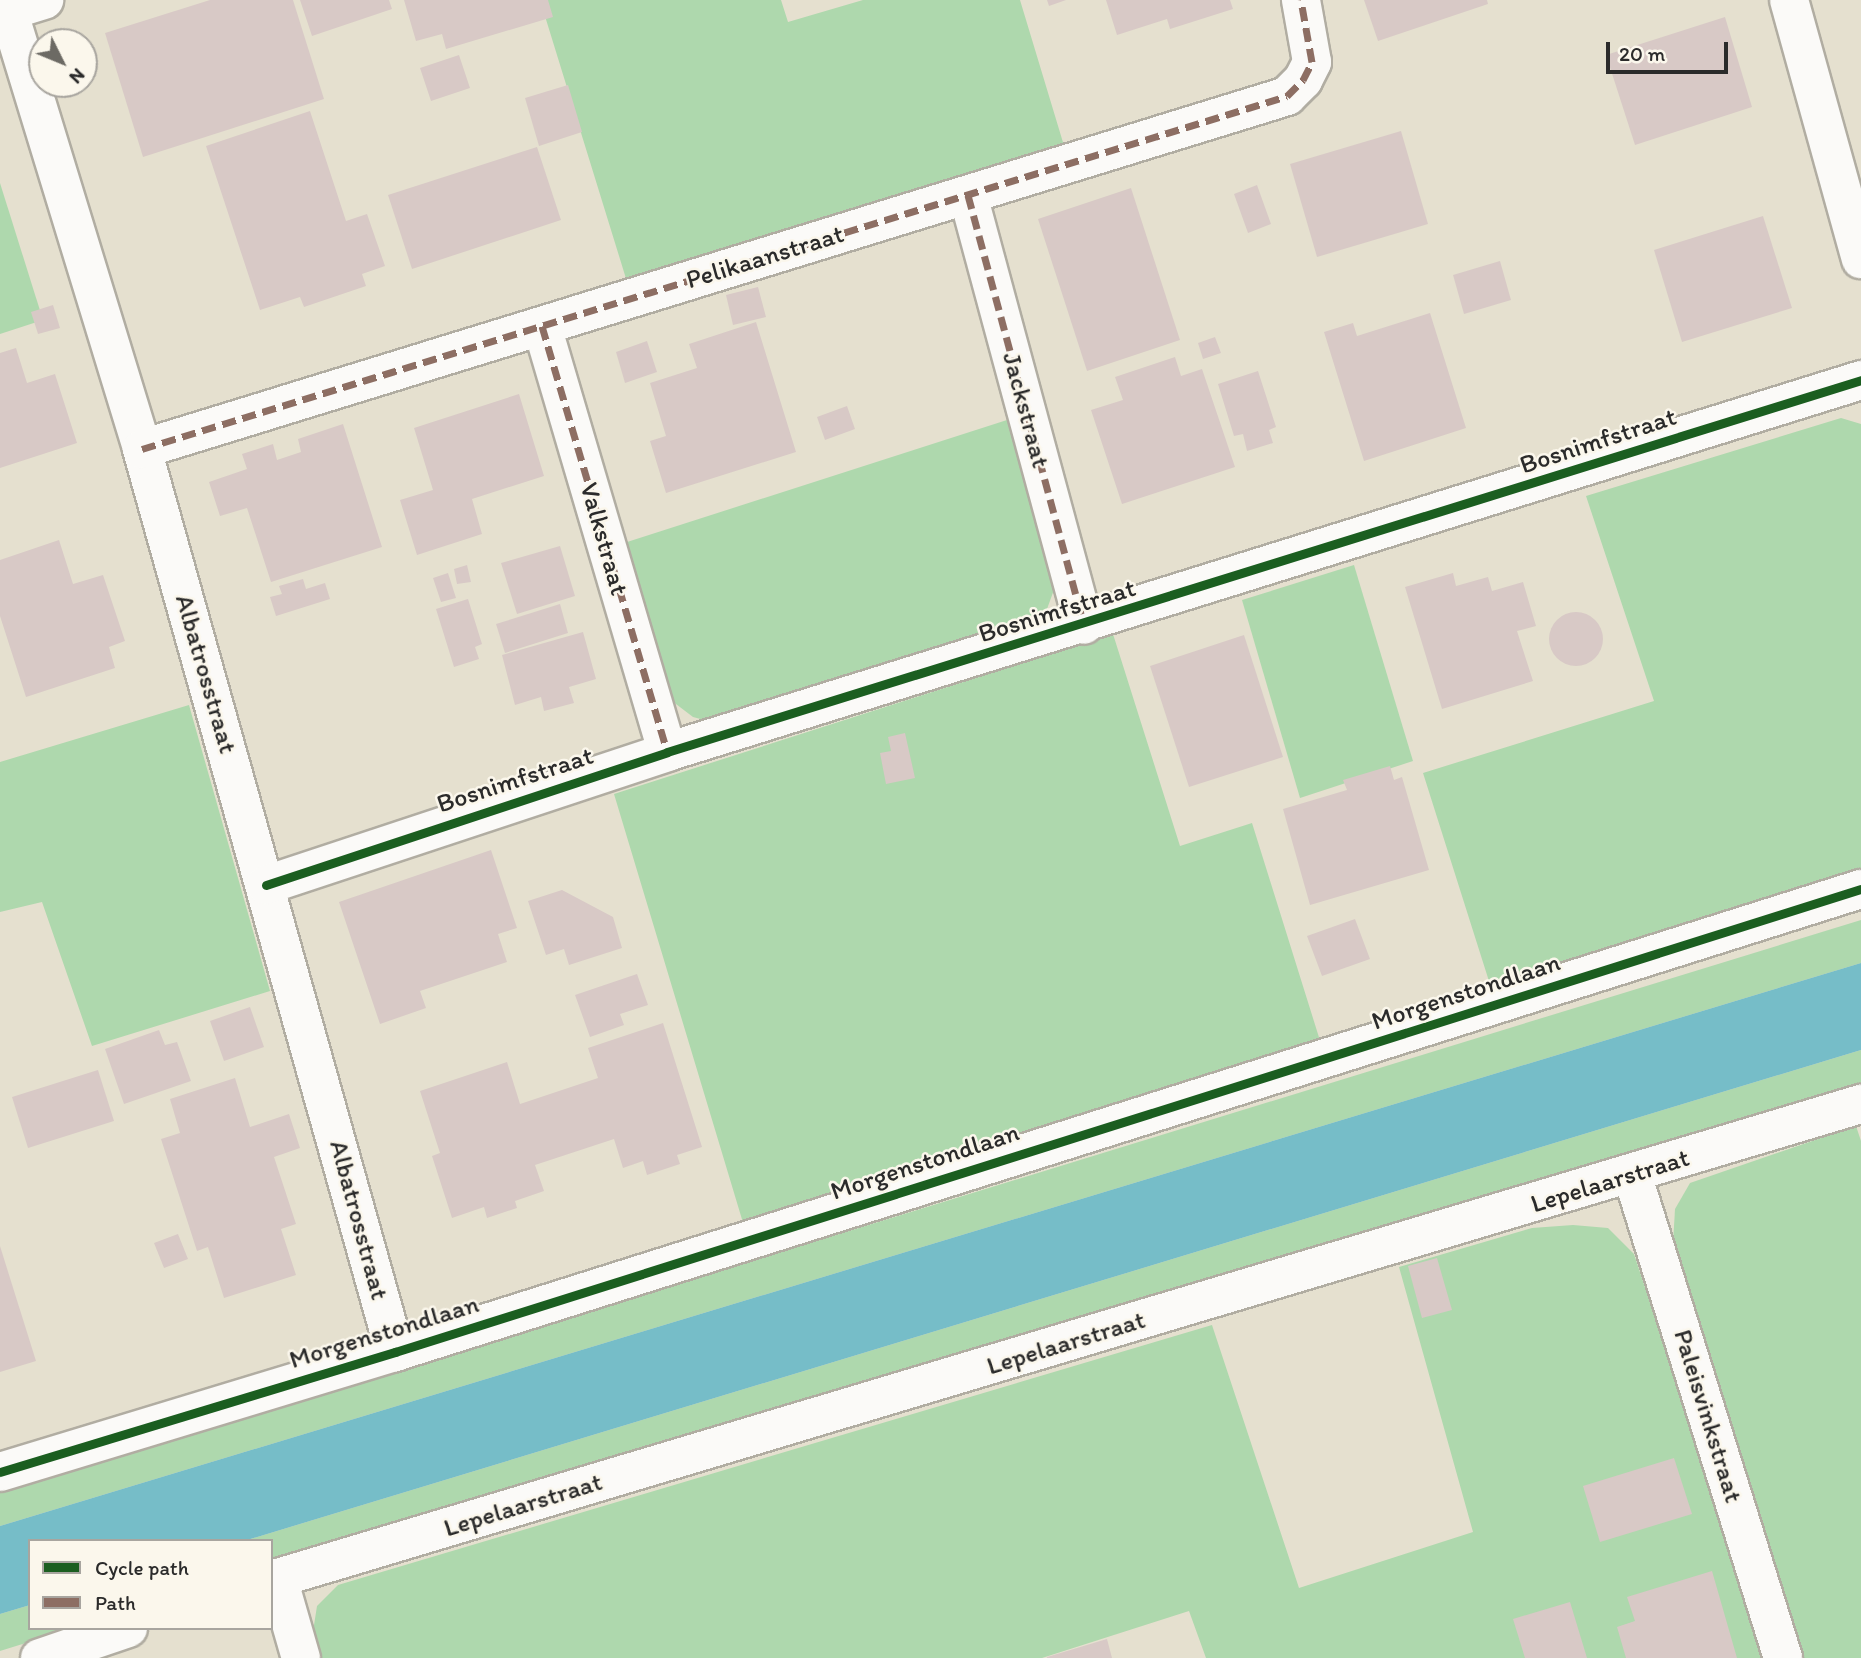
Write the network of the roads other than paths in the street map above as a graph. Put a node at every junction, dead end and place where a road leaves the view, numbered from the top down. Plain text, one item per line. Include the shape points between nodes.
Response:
1 (44, 0) edge
2 (1301, 0) edge
3 (1789, 0) edge
4 (7, 5) edge
5 (968, 195) junction
6 (1861, 259) edge
7 (541, 326) junction
8 (1861, 380) edge
9 (142, 449) junction
10 (1084, 625) junction
11 (667, 752) junction
12 (266, 885) junction
13 (1861, 889) edge
14 (1861, 1104) edge
15 (1632, 1174) junction
16 (395, 1352) junction
17 (0, 1472) edge
18 (275, 1579) edge
19 (122, 1630) edge
20 (40, 1658) edge
21 (301, 1658) edge
22 (1783, 1658) edge

1 - 4 street
2 - 5 street, Pelikaanstraat via 1312,62 1287,96
3 - 6 street
4 - 9 street, Albatrosstraat
5 - 7 street, Pelikaanstraat
5 - 10 street, Jackstraat
7 - 9 street, Pelikaanstraat
7 - 11 street, Valkstraat
8 - 10 street, Bosnimfstraat
9 - 12 street, Albatrosstraat
10 - 11 street, Bosnimfstraat
11 - 12 street, Bosnimfstraat
12 - 16 street, Albatrosstraat
13 - 16 street, Morgenstondlaan
14 - 15 street, Lepelaarstraat
15 - 18 street, Lepelaarstraat
15 - 22 street, Paleisvinkstraat
16 - 17 street, Morgenstondlaan
18 - 21 street
19 - 20 street

